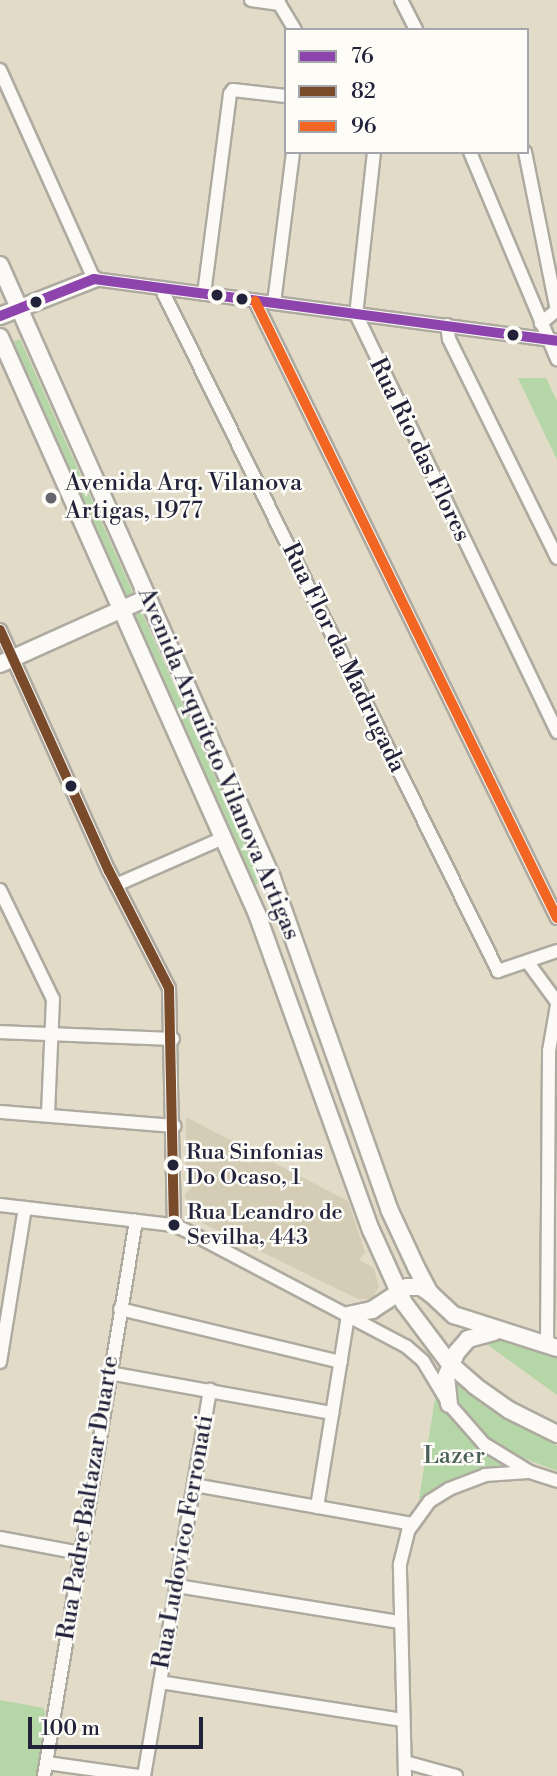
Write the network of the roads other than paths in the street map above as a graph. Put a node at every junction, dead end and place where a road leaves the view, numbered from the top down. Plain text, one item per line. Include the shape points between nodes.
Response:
1 (251, 0) edge
2 (401, 0) edge
3 (278, 2) edge
4 (294, 28) edge
5 (415, 28) edge
6 (0, 70) edge
7 (284, 96) edge
8 (293, 154) edge
9 (374, 154) edge
10 (471, 154) edge
11 (525, 154) edge
12 (0, 265) edge
13 (94, 279) junction
14 (161, 288) junction
15 (204, 293) junction
16 (255, 301) junction
17 (274, 303) junction
18 (17, 308) junction
19 (356, 314) junction
20 (0, 316) edge
21 (541, 323) junction
22 (447, 326) junction
23 (0, 337) edge
24 (554, 343) edge
25 (557, 359) edge
26 (557, 558) edge
27 (147, 598) junction
28 (122, 610) junction
29 (0, 630) edge
30 (6, 662) edge
31 (557, 733) edge
32 (223, 838) junction
33 (116, 885) junction
34 (0, 890) edge
35 (557, 918) edge
36 (557, 951) edge
37 (529, 964) junction
38 (557, 1004) edge
39 (0, 1032) edge
40 (52, 1034) junction
41 (173, 1039) junction
42 (0, 1112) edge
43 (48, 1115) junction
44 (174, 1126) junction
45 (0, 1205) edge
46 (25, 1208) junction
47 (136, 1221) junction
48 (174, 1226) junction
49 (398, 1293) junction
50 (430, 1293) junction
51 (120, 1309) junction
52 (348, 1315) junction
53 (504, 1332) junction
54 (552, 1346) edge
55 (0, 1362) edge
56 (341, 1362) junction
57 (449, 1363) junction
58 (109, 1373) junction
59 (210, 1390) junction
60 (449, 1404) junction
61 (332, 1413) junction
62 (557, 1434) edge
63 (530, 1472) junction
64 (557, 1481) edge
65 (194, 1485) junction
66 (317, 1507) junction
67 (412, 1524) junction
68 (0, 1538) edge
69 (80, 1552) junction
70 (177, 1586) junction
71 (400, 1622) junction
72 (160, 1682) junction
73 (403, 1720) junction
74 (405, 1762) junction
75 (47, 1763) junction
76 (44, 1776) edge
77 (142, 1776) edge
78 (405, 1776) edge
79 (456, 1776) edge

1 - 3 street
2 - 5 street
3 - 4 street
6 - 13 street
7 - 15 street via 231,91
8 - 17 street
9 - 19 street
10 - 21 street
11 - 21 street via 557,310
12 - 18 main road, Avenida Arquiteto Vilanova Artigas
13 - 14 street
13 - 18 main road
14 - 15 street
14 - 37 street, Rua Flor da Madrugada via 498,971
15 - 16 street
16 - 17 street
16 - 35 street
17 - 19 street
18 - 20 main road
18 - 27 main road, Avenida Arquiteto Vilanova Artigas
19 - 22 street
19 - 31 street, Rua Rio das Flores
21 - 24 street
22 - 24 street
22 - 26 street
23 - 28 main road, Avenida Arquiteto Vilanova Artigas
24 - 25 street
27 - 28 main road
27 - 50 main road, Avenida Arquiteto Vilanova Artigas via 272,878 389,1209
28 - 30 main road
28 - 32 main road, Avenida Arquiteto Vilanova Artigas
29 - 30 street
30 - 33 street
32 - 33 street
32 - 49 main road, Avenida Arquiteto Vilanova Artigas via 257,914
33 - 41 street via 169,988
34 - 40 street via 50,988
36 - 37 street, Rua Flor da Madrugada
37 - 38 street
38 - 54 street via 549,1051
39 - 40 street
40 - 41 street
40 - 43 street
41 - 44 street
42 - 43 street
43 - 44 street
44 - 48 street
45 - 46 street
46 - 47 street
46 - 55 street
47 - 48 street
47 - 51 street, Rua Padre Baltazar Duarte
48 - 52 street
49 - 50 main road via 413,1286
49 - 52 main road via 372,1310
49 - 57 main road, Avenida Arquiteto Vilanova Artigas
50 - 53 main road, Avenida Arquiteto Vilanova Artigas via 454,1315
51 - 56 street
51 - 58 street, Rua Padre Baltazar Duarte
52 - 56 street
52 - 60 street via 417,1355
53 - 54 main road, Avenida Arquiteto Vilanova Artigas
53 - 57 main road via 468,1339
56 - 61 street
57 - 60 main road via 445,1389
57 - 62 main road, Avenida Arquiteto Vilanova Artigas via 509,1410
58 - 59 street
58 - 69 street, Rua Padre Baltazar Duarte
59 - 61 street
59 - 65 street, Rua Ludovico Ferronati
60 - 63 street via 484,1444
61 - 66 street
63 - 64 street
63 - 67 street via 499,1472 461,1484 430,1501
65 - 66 street
65 - 70 street, Rua Ludovico Ferronati
66 - 67 street
67 - 71 street via 400,1564
68 - 69 street
69 - 75 street, Rua Padre Baltazar Duarte
70 - 71 street
70 - 72 street, Rua Ludovico Ferronati
71 - 73 street
72 - 73 street
72 - 77 street, Rua Ludovico Ferronati
73 - 74 street
74 - 78 street
74 - 79 street
75 - 76 street, Rua Padre Baltazar Duarte
75 - 77 street

